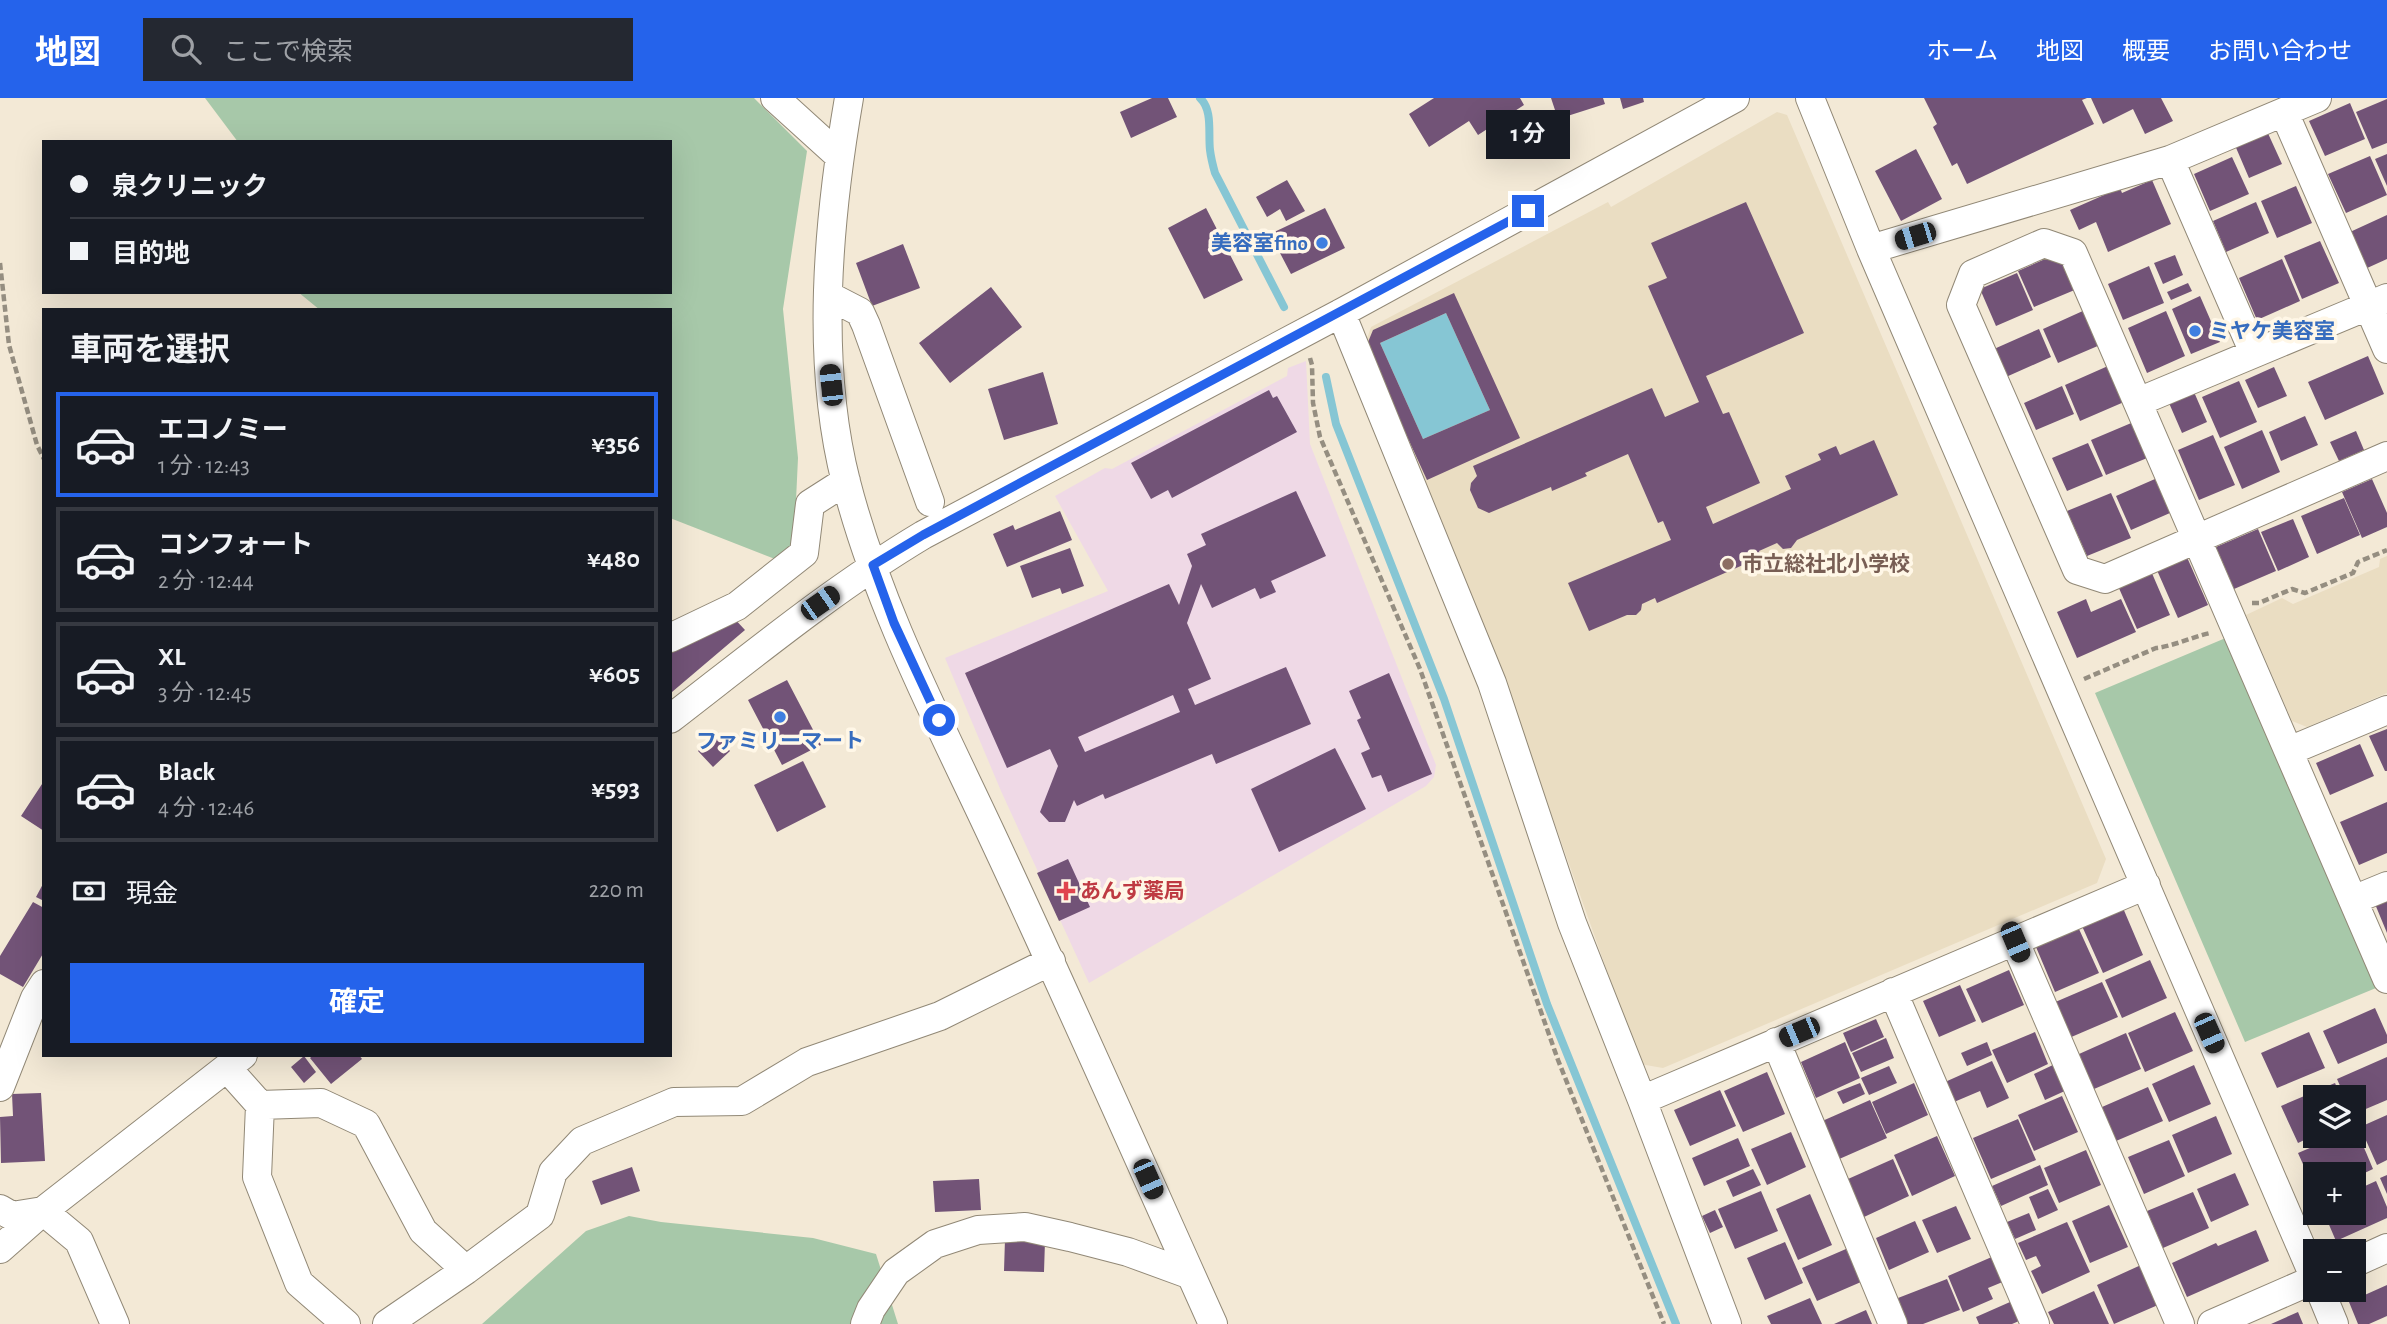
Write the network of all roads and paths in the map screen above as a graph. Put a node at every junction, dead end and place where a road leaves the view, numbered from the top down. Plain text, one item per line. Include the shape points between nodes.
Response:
1 (775, 98) edge
2 (849, 98) edge
3 (1815, 100) edge
4 (1719, 102) edge
5 (2303, 103) edge
6 (839, 156) junction
7 (2170, 160) junction
8 (1871, 249) junction
9 (0, 263) edge
10 (829, 296) junction
11 (2378, 301) edge
12 (1341, 313) junction
13 (1298, 335) junction
14 (2387, 349) edge
15 (2254, 353) junction
16 (2138, 402) junction
17 (42, 455) edge
18 (2387, 456) edge
19 (846, 481) junction
20 (930, 502) dead end
21 (2197, 538) junction
22 (2387, 550) edge
23 (873, 565) junction
24 (2231, 617) junction
25 (672, 637) edge
26 (2077, 682) dead end
27 (2387, 710) edge
28 (672, 717) edge
29 (2289, 751) junction
30 (2146, 885) junction
31 (2387, 886) edge
32 (2353, 900) junction
33 (2015, 942) junction
34 (1051, 961) junction
35 (2387, 979) edge
36 (42, 987) edge
37 (1893, 992) junction
38 (1776, 1042) junction
39 (235, 1061) edge
40 (0, 1087) edge
41 (1643, 1100) junction
42 (260, 1105) junction
43 (0, 1209) edge
44 (43, 1212) junction
45 (2387, 1248) edge
46 (0, 1249) edge
47 (2303, 1251) edge
48 (2366, 1258) edge
49 (466, 1270) junction
50 (1191, 1275) junction
51 (2303, 1284) edge
52 (2325, 1302) edge
53 (115, 1324) edge
54 (346, 1324) edge
55 (387, 1324) edge
56 (865, 1324) edge
57 (1213, 1324) edge
58 (1664, 1324) edge
59 (1727, 1324) edge
60 (1893, 1324) edge
61 (2035, 1324) edge
62 (2180, 1324) edge
63 (2212, 1324) edge
64 (2334, 1324) edge

1 - 6 street
2 - 6 street
3 - 8 street
4 - 12 street
5 - 7 street
5 - 11 street
6 - 10 street
7 - 8 street
7 - 15 street
8 - 30 street
9 - 17 path via 9,345
10 - 19 street via 833,410
10 - 20 street via 860,312 866,324
11 - 14 street
11 - 15 street
12 - 13 street
12 - 41 street via 1492,683 1572,923
13 - 23 street
13 - 58 path via 1312,365 1320,437 1420,669 1558,1060
15 - 16 street
16 - 21 street
16 - 21 street via 2073,253 2044,243 1973,274 1961,305 2077,570 2105,579
18 - 21 street
19 - 23 street
19 - 25 street via 810,504 804,553 737,606
21 - 24 street
22 - 24 path via 2358,562 2353,573 2305,593 2292,589 2251,602
23 - 28 street
23 - 34 street via 894,623
24 - 26 path via 2208,634 2156,648
24 - 29 street
27 - 29 street
29 - 32 street
30 - 33 street
30 - 47 street
31 - 32 street
32 - 35 street
33 - 37 street
33 - 62 street
34 - 49 street via 940,1016 807,1062 742,1101 674,1102 582,1141 553,1172 540,1215
34 - 50 street
36 - 40 street
37 - 38 street
37 - 61 street
38 - 41 street
38 - 60 street
39 - 42 street
39 - 44 street
41 - 59 street
42 - 49 street via 321,1103 366,1124 423,1231
42 - 54 street via 257,1177 299,1283
43 - 44 street via 12,1216
44 - 46 street
44 - 53 street via 79,1241
45 - 48 street
49 - 55 street
50 - 56 street via 1128,1252 1025,1227 978,1230 935,1244 895,1272
50 - 57 street
51 - 63 street
52 - 64 street

